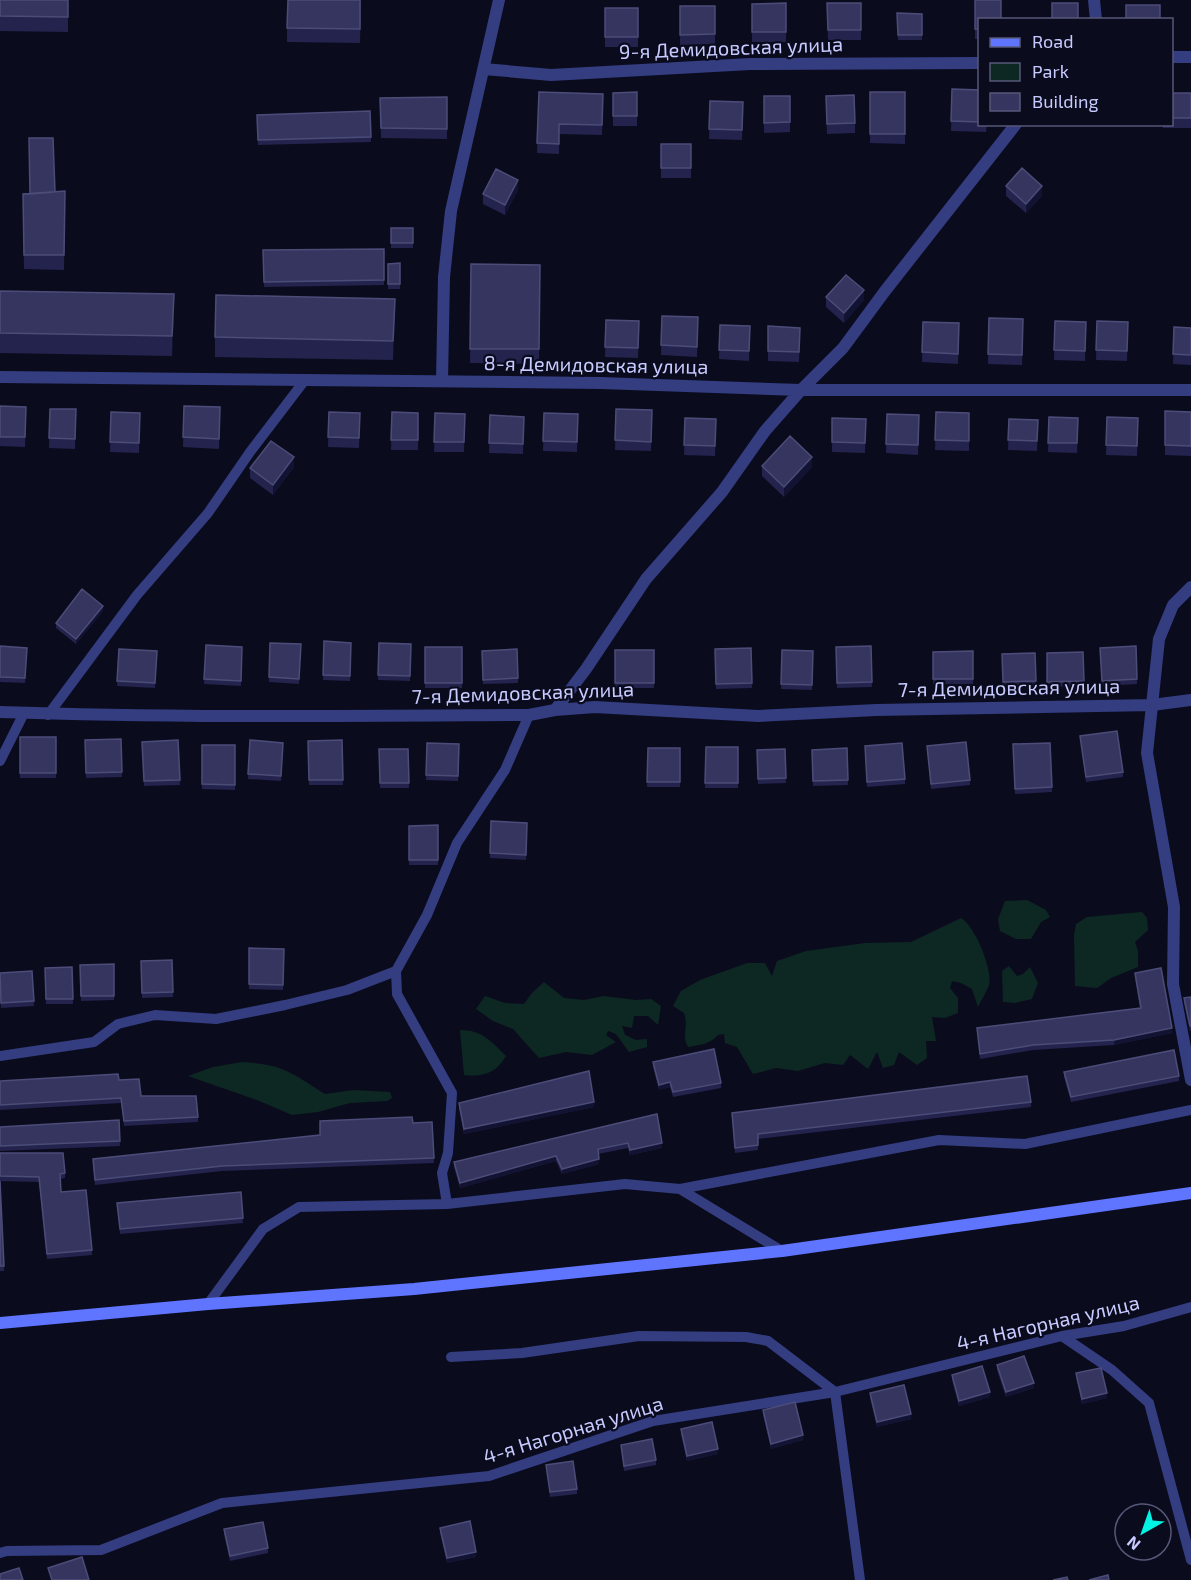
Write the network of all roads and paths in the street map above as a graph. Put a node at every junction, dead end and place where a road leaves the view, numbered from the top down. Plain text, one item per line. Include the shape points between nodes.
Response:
1 (499, 0) edge
2 (1094, 0) edge
3 (1096, 18) edge
4 (1173, 57) edge
5 (1191, 57) edge
6 (978, 63) edge
7 (484, 69) junction
8 (1015, 126) edge
9 (0, 377) edge
10 (305, 380) junction
11 (442, 381) junction
12 (801, 390) junction
13 (1191, 390) edge
14 (1191, 587) edge
15 (1191, 700) edge
16 (1152, 705) junction
17 (555, 710) junction
18 (0, 712) edge
19 (24, 713) junction
20 (48, 715) junction
21 (528, 715) junction
22 (0, 761) edge
23 (396, 971) junction
24 (0, 1056) edge
25 (1191, 1080) edge
26 (1191, 1110) edge
27 (680, 1189) junction
28 (1191, 1193) edge
29 (447, 1204) junction
30 (783, 1251) junction
31 (208, 1304) junction
32 (1191, 1307) edge
33 (0, 1323) edge
34 (1062, 1336) junction
35 (451, 1357) dead end
36 (835, 1392) junction
37 (0, 1553) edge
38 (1191, 1560) edge
39 (860, 1580) edge

1 - 7 street
2 - 3 street
4 - 5 street
6 - 7 street, 9-я Демидовская улица via 750,64 552,75
7 - 11 street via 451,211 444,277
8 - 12 street via 843,348
9 - 10 street, 8-я Демидовская улица
10 - 11 street, 8-я Демидовская улица
10 - 20 lane via 208,513 137,595
11 - 12 street, 8-я Демидовская улица
12 - 13 street, 8-я Демидовская улица
12 - 17 street via 765,431 722,492 646,579
14 - 16 street via 1173,605 1160,639
15 - 16 street, 7-я Демидовская улица
16 - 17 street, 7-я Демидовская улица via 758,716 595,707
16 - 25 street via 1147,753 1174,907 1173,984
17 - 21 street, 7-я Демидовская улица
18 - 19 street, 7-я Демидовская улица
19 - 20 street, 7-я Демидовская улица
19 - 22 lane
20 - 21 street, 7-я Демидовская улица
21 - 23 lane via 504,770 457,843 427,915
23 - 24 lane via 347,990 285,1005 216,1019 154,1015 118,1024 94,1042
23 - 29 lane via 397,994 452,1093 448,1153 442,1173
26 - 27 lane via 1024,1144 939,1140
27 - 29 lane via 625,1184
27 - 30 lane
28 - 30 main road
29 - 31 lane via 299,1207 263,1229
30 - 31 main road via 414,1289
31 - 33 main road
32 - 34 lane, 4-я Нагорная улица via 1124,1326
34 - 36 lane, 4-я Нагорная улица
34 - 38 lane via 1112,1370 1149,1403
35 - 36 lane via 522,1353 639,1336 746,1337 768,1341
36 - 37 lane, 4-я Нагорная улица via 653,1421 489,1476 222,1503 102,1550
36 - 39 lane

